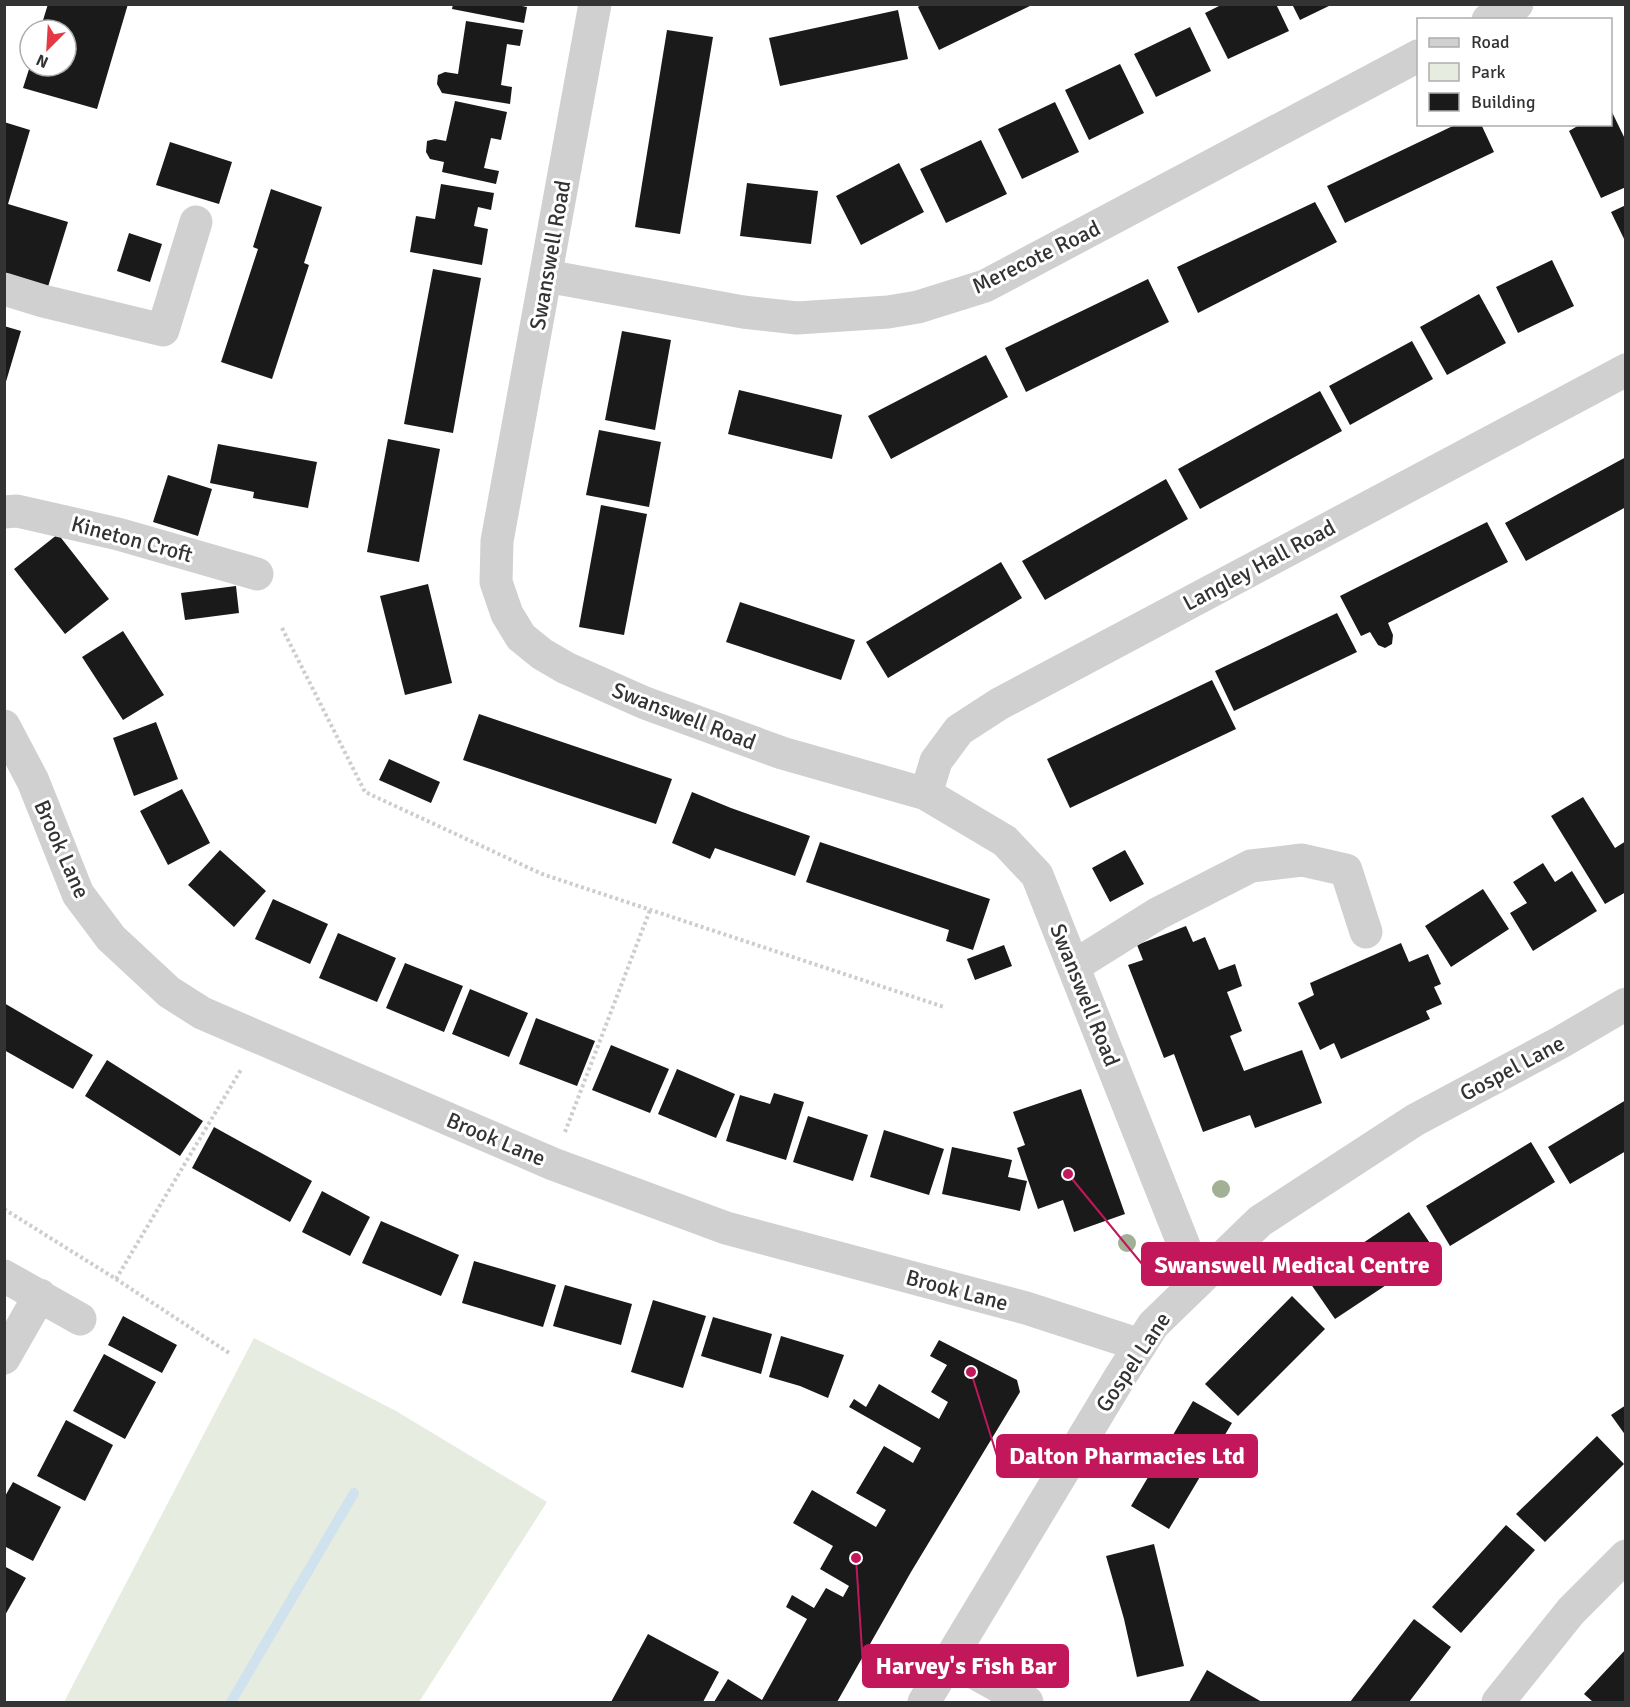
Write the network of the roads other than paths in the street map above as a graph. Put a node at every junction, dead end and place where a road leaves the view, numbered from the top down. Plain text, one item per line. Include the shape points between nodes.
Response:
1 (595, 4) edge
2 (1517, 4) edge
3 (1492, 18) edge
4 (1417, 58) edge
5 (196, 222) dead end
6 (546, 276) junction
7 (4, 289) edge
8 (1626, 370) edge
9 (4, 512) edge
10 (257, 574) dead end
11 (4, 726) edge
12 (926, 794) junction
13 (1366, 932) dead end
14 (1074, 966) junction
15 (1626, 1005) edge
16 (4, 1276) edge
17 (1198, 1281) junction
18 (40, 1295) junction
19 (80, 1319) dead end
20 (1140, 1345) junction
21 (4, 1358) edge
22 (1626, 1556) edge
23 (950, 1659) junction
24 (924, 1702) edge
25 (1027, 1702) edge
26 (1498, 1702) edge

1 - 6 street, Swanswell Road
2 - 3 street
4 - 6 street, Merecote Road via 986,286 918,307 797,318
5 - 7 street via 163,330
6 - 12 street, Swanswell Road via 497,541 496,582 507,614 521,637 566,668 645,703 782,753
8 - 12 street, Langley Hall Road via 999,704 959,730 936,762
9 - 10 street, Kineton Croft via 17,511 118,534
11 - 20 street, Brook Lane via 33,781 78,894 111,938 169,992 202,1013 553,1164 726,1228 1026,1308
12 - 14 street, Swanswell Road via 1005,841 1037,875
13 - 14 street via 1346,870 1302,860 1251,866 1157,914
14 - 17 street, Swanswell Road
15 - 17 street, Gospel Lane via 1415,1120 1260,1221
16 - 18 street
17 - 20 street, Gospel Lane via 1152,1325
18 - 19 street
18 - 21 street
20 - 23 street, Gospel Lane
22 - 26 street via 1571,1611
23 - 24 street, Gospel Lane
23 - 25 street

